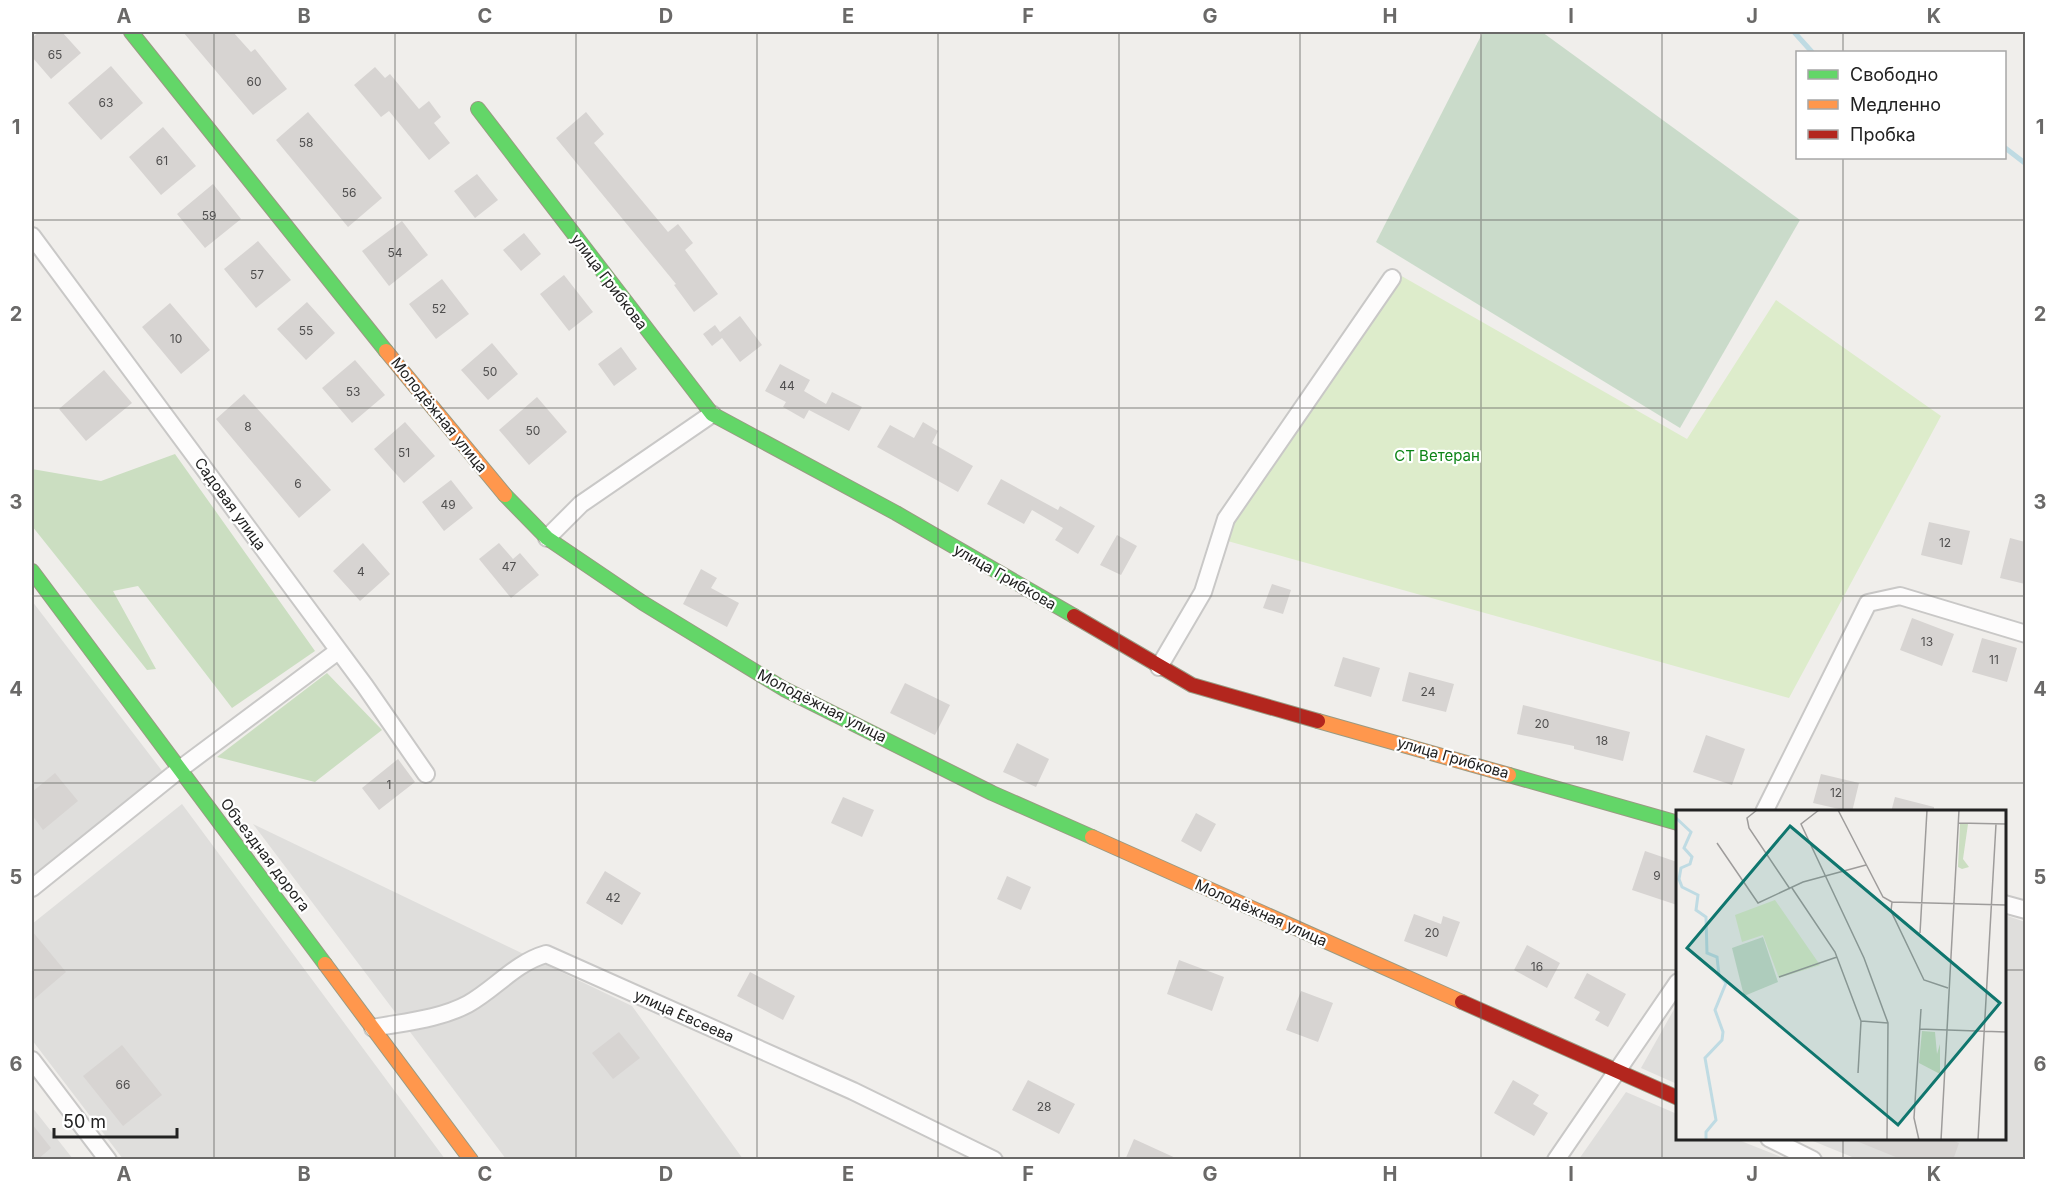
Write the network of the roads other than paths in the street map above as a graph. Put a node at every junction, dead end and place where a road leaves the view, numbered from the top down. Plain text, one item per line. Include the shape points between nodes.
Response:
1 (131, 32) edge
2 (478, 109) dead end
3 (32, 236) edge
4 (1392, 278) dead end
5 (712, 414) junction
6 (547, 538) junction
7 (32, 571) edge
8 (2025, 634) edge
9 (338, 651) junction
10 (1159, 667) junction
11 (180, 769) junction
12 (426, 774) dead end
13 (1765, 810) edge
14 (1676, 823) edge
15 (32, 888) edge
16 (2006, 905) edge
17 (2025, 910) edge
18 (1676, 984) edge
19 (373, 1028) junction
20 (32, 1060) edge
21 (1617, 1073) junction
22 (1676, 1098) edge
23 (1773, 1140) edge
24 (108, 1160) edge
25 (471, 1160) edge
26 (994, 1160) edge
27 (1556, 1160) edge
28 (1813, 1160) edge

1 - 6 street, Молодёжная улица via 448,428
2 - 5 street, улица Грибкова
3 - 9 street, Садовая улица
4 - 10 street via 1226,519 1203,592
5 - 6 street via 581,504
5 - 10 street, улица Грибкова via 896,513
6 - 21 street, Молодёжная улица via 643,603 784,689 992,793
7 - 11 street, Объездная дорога
8 - 13 street via 1900,596 1868,603
9 - 11 street
9 - 12 street, Садовая улица
10 - 14 street, улица Грибкова via 1192,685 1228,696
11 - 15 street
11 - 19 street, Объездная дорога
16 - 17 street
18 - 21 street
19 - 25 street, Объездная дорога
19 - 26 street, улица Евсеева via 453,1011 530,959 546,954 853,1090
20 - 24 street
21 - 22 street, Молодёжная улица
21 - 27 street
23 - 28 street

